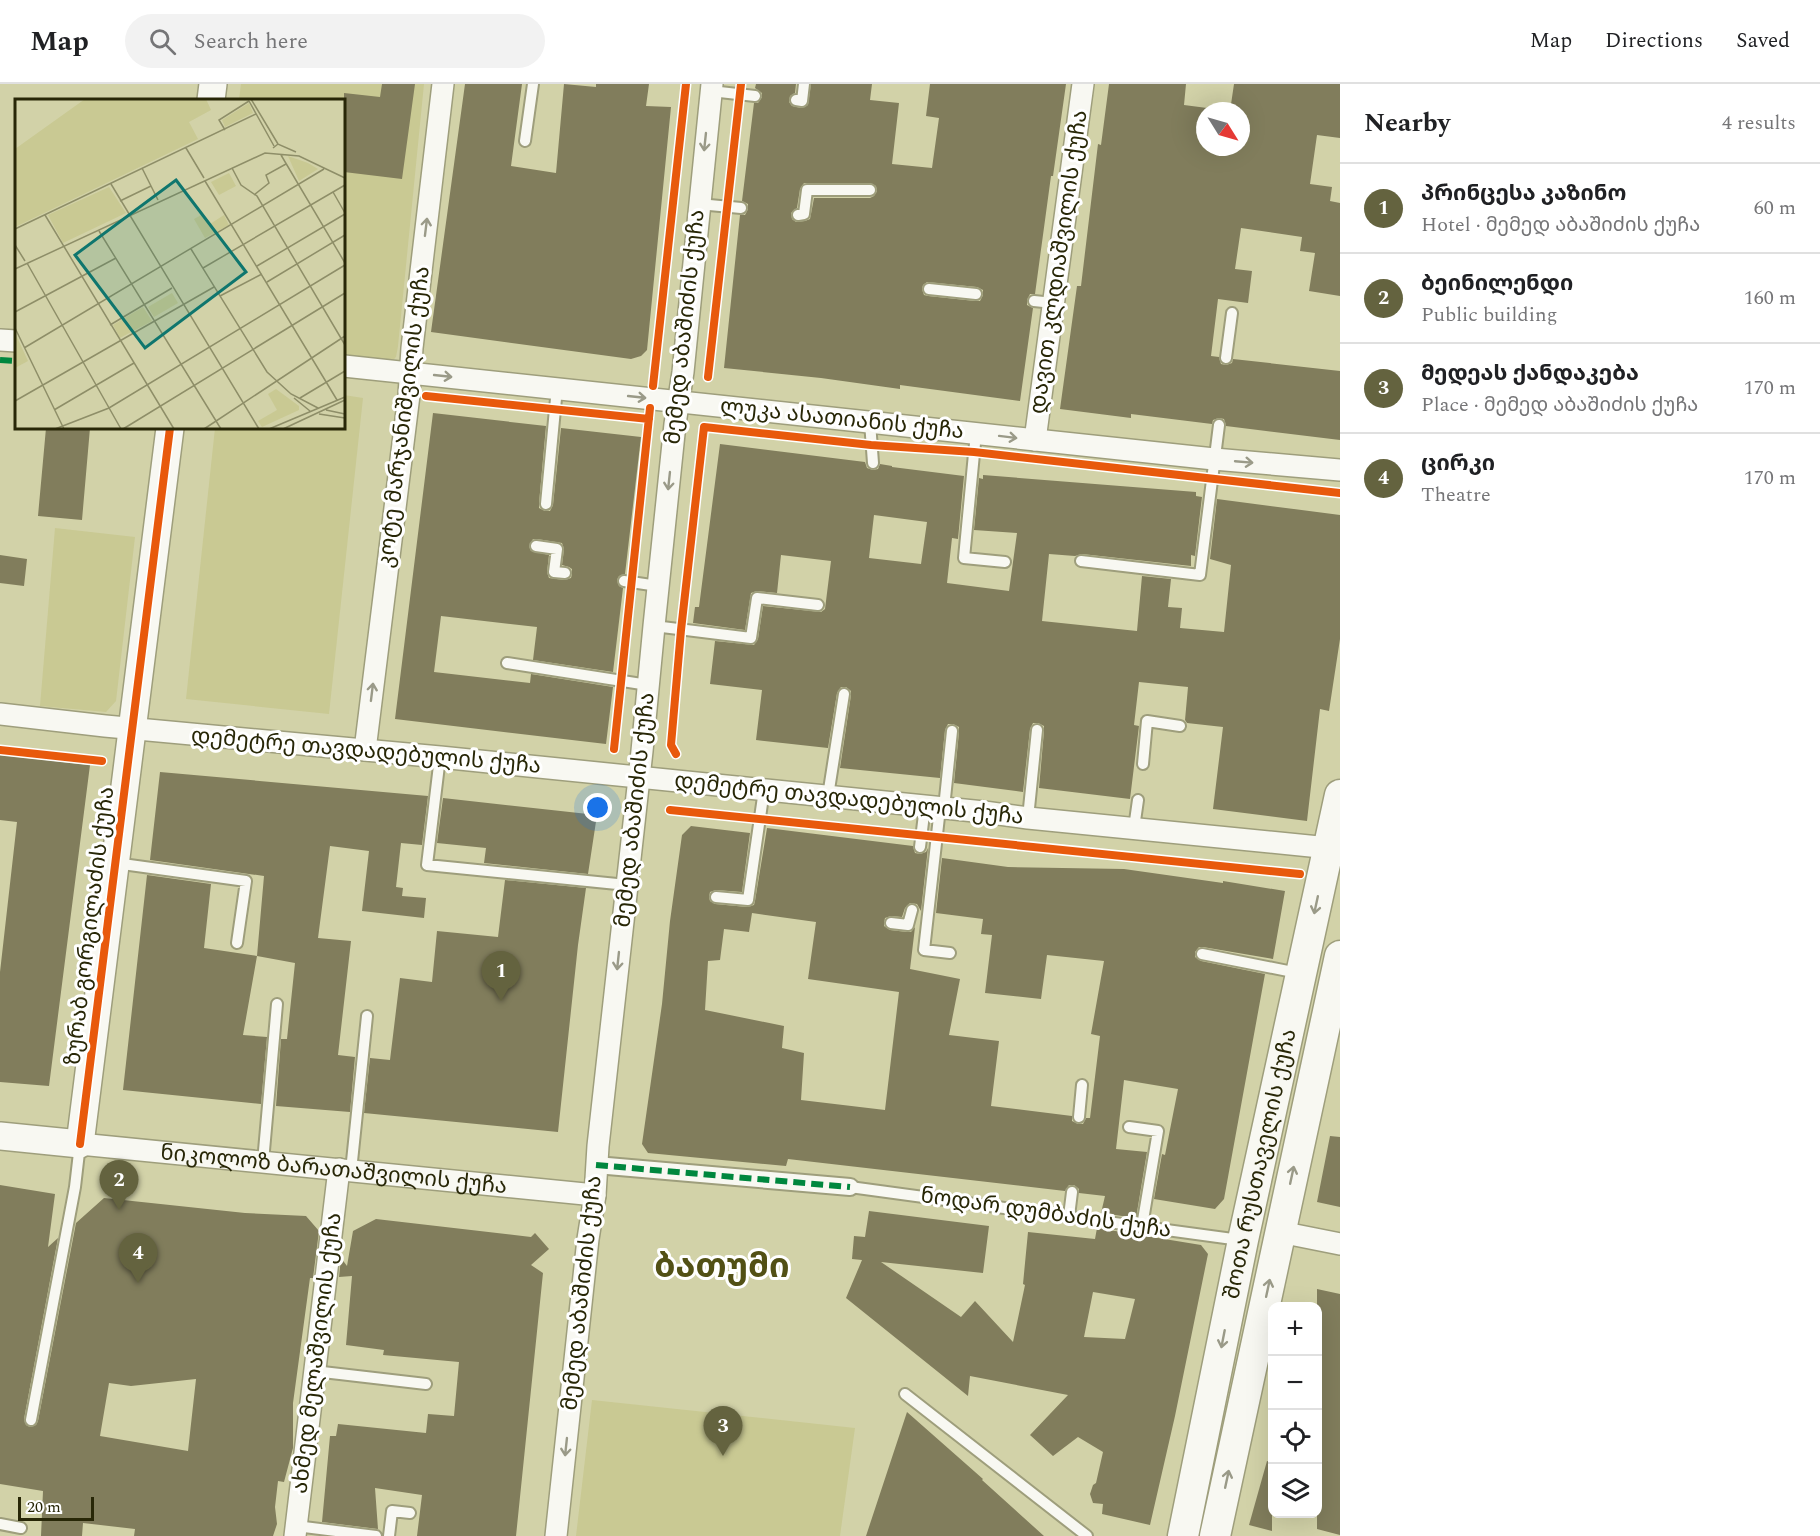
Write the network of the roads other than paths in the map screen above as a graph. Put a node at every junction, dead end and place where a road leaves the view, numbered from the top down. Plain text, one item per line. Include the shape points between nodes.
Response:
1 (213, 84) edge
2 (443, 84) edge
3 (533, 84) edge
4 (804, 84) edge
5 (1083, 84) edge
6 (711, 87) edge
7 (755, 96) dead end
8 (211, 99) edge
9 (796, 100) dead end
10 (525, 141) dead end
11 (870, 190) dead end
12 (699, 204) junction
13 (741, 208) dead end
14 (798, 214) dead end
15 (929, 289) dead end
16 (976, 294) dead end
17 (1232, 313) dead end
18 (0, 340) edge
19 (15, 341) edge
20 (1226, 358) dead end
21 (345, 366) edge
22 (411, 373) junction
23 (557, 388) junction
24 (678, 402) junction
25 (870, 422) junction
26 (1219, 424) dead end
27 (170, 429) edge
28 (975, 433) junction
29 (1035, 440) junction
30 (1214, 459) junction
31 (873, 463) dead end
32 (1340, 470) edge
33 (546, 504) dead end
34 (536, 546) dead end
35 (1081, 561) dead end
36 (1005, 562) dead end
37 (565, 573) dead end
38 (624, 581) dead end
39 (658, 586) junction
40 (818, 604) dead end
41 (654, 627) junction
42 (507, 663) dead end
43 (648, 685) junction
44 (844, 694) dead end
45 (0, 714) edge
46 (1180, 726) dead end
47 (132, 728) junction
48 (952, 730) dead end
49 (1037, 730) dead end
50 (365, 750) junction
51 (440, 757) junction
52 (1143, 764) dead end
53 (638, 777) junction
54 (764, 790) junction
55 (1340, 795) edge
56 (828, 796) junction
57 (1138, 800) dead end
58 (936, 807) junction
59 (1028, 818) junction
60 (1134, 828) junction
61 (920, 847) dead end
62 (1334, 849) edge
63 (115, 863) junction
64 (627, 885) junction
65 (716, 897) dead end
66 (912, 910) dead end
67 (891, 923) dead end
68 (237, 943) dead end
69 (950, 953) dead end
70 (1340, 956) edge
71 (1207, 958) dead end
72 (1301, 974) junction
73 (277, 1004) dead end
74 (367, 1016) dead end
75 (1082, 1085) dead end
76 (1079, 1117) dead end
77 (1129, 1127) dead end
78 (0, 1136) edge
79 (80, 1144) junction
80 (263, 1162) junction
81 (596, 1165) junction
82 (345, 1170) junction
83 (850, 1187) joint
84 (1072, 1192) dead end
85 (595, 1195) junction
86 (1069, 1216) junction
87 (1142, 1226) junction
88 (1280, 1232) junction
89 (1243, 1240) junction
90 (1340, 1244) edge
91 (314, 1371) junction
92 (426, 1384) dead end
93 (905, 1394) dead end
94 (31, 1420) dead end
95 (410, 1513) dead end
96 (0, 1524) edge
97 (21, 1528) dead end
98 (296, 1531) edge
99 (376, 1536) edge
100 (389, 1536) edge
101 (556, 1536) edge
102 (1087, 1536) edge
103 (1183, 1536) edge
104 (1215, 1536) edge

1 - 8 street
22 -> 2 street, კოტე მარჯანიშვილის ქუჩა
3 - 10 lane
4 - 9 lane via 802,101
5 - 29 street, დავით კლდიაშვილის ქუჩა via 1043,302
6 - 7 lane
6 -> 12 street, მემედ აბაშიძის ქუჩა
11 - 14 lane via 807,190 804,214
12 - 13 lane
12 - 24 street, მემედ აბაშიძის ქუჩა
15 - 16 lane
17 - 20 lane
18 - 19 street
21 - 22 street, ლუკა ასათიანის ქუჩა
22 -> 23 street, ლუკა ასათიანის ქუჩა
50 -> 22 street, კოტე მარჯანიშვილის ქუჩა
23 -> 24 street, ლუკა ასათიანის ქუჩა
23 - 33 lane
24 - 25 street, ლუკა ასათიანის ქუჩა
24 -> 39 street, მემედ აბაშიძის ქუჩა
25 - 28 street, ლუკა ასათიანის ქუჩა
25 - 31 lane
26 - 30 lane
27 - 47 street, ზურაბ გორგილაძის ქუჩა
28 -> 29 street, ლუკა ასათიანის ქუჩა
28 - 36 lane via 964,558
29 - 30 street, ლუკა ასათიანის ქუჩა
30 -> 32 street, ლუკა ასათიანის ქუჩა
30 - 35 lane via 1200,575
34 - 37 lane via 557,549 554,572
38 - 39 lane
39 - 41 street, მემედ აბაშიძის ქუჩა
40 - 41 lane via 757,598 751,638
41 - 43 street, მემედ აბაშიძის ქუჩა
42 - 43 lane
43 - 53 street, მემედ აბაშიძის ქუჩა
44 - 56 lane
45 - 47 street, დემეტრე თავდადებულის ქუჩა
46 - 52 lane via 1147,721
47 - 50 street, დემეტრე თავდადებულის ქუჩა
47 - 63 street, ზურაბ გორგილაძის ქუჩა
48 - 58 lane
49 - 59 lane
50 - 51 street, დემეტრე თავდადებულის ქუჩა
51 - 53 street, დემეტრე თავდადებულის ქუჩა
51 - 64 lane via 427,865
53 - 54 street, დემეტრე თავდადებულის ქუჩა
53 - 64 street, მემედ აბაშიძის ქუჩა
54 - 56 street, დემეტრე თავდადებულის ქუჩა
54 - 65 lane via 748,900
55 - 62 main road, შოთა რუსთაველის ქუჩა
56 - 58 street, დემეტრე თავდადებულის ქუჩა
57 - 60 lane
58 - 59 street, დემეტრე თავდადებულის ქუჩა
58 - 61 lane
58 - 69 lane via 924,950
59 - 60 street, დემეტრე თავდადებულის ქუჩა
60 - 62 street, დემეტრე თავდადებულის ქუჩა
62 -> 72 main road, შოთა რუსთაველის ქუჩა
63 - 68 lane via 246,881
63 - 79 street, ზურაბ გორგილაძის ქუჩა
64 -> 81 street, მემედ აბაშიძის ქუჩა
66 - 67 lane via 908,925
88 -> 70 main road, შოთა რუსთაველის ქუჩა
71 - 72 lane
72 - 89 main road, შოთა რუსთაველის ქუჩა
73 - 80 lane
74 - 82 lane
75 - 76 lane
77 - 87 lane via 1158,1131
78 - 79 street, ნიკოლოზ ბარათაშვილის ქუჩა
79 - 80 street, ნიკოლოზ ბარათაშვილის ქუჩა
79 - 94 lane
80 - 82 street, ნიკოლოზ ბარათაშვილის ქუჩა
81 - 83 street
81 - 85 street, მემედ აბაშიძის ქუჩა
82 - 85 street, ნიკოლოზ ბარათაშვილის ქუჩა
82 - 91 street, ახმედ მელაშვილის ქუჩა
83 - 86 lane, ნოდარ დუმბაძის ქუჩა
84 - 86 lane
85 -> 101 street, მემედ აბაშიძის ქუჩა
86 - 87 lane, ნოდარ დუმბაძის ქუჩა
87 - 89 lane, ნოდარ დუმბაძის ქუჩა
88 - 90 street
104 -> 88 main road, შოთა რუსთაველის ქუჩა
89 -> 103 main road, შოთა რუსთაველის ქუჩა
91 - 92 lane
91 - 98 street, ახმედ მელაშვილის ქუჩა
93 - 102 lane
95 - 100 lane via 392,1510
96 - 97 lane
98 - 99 lane

